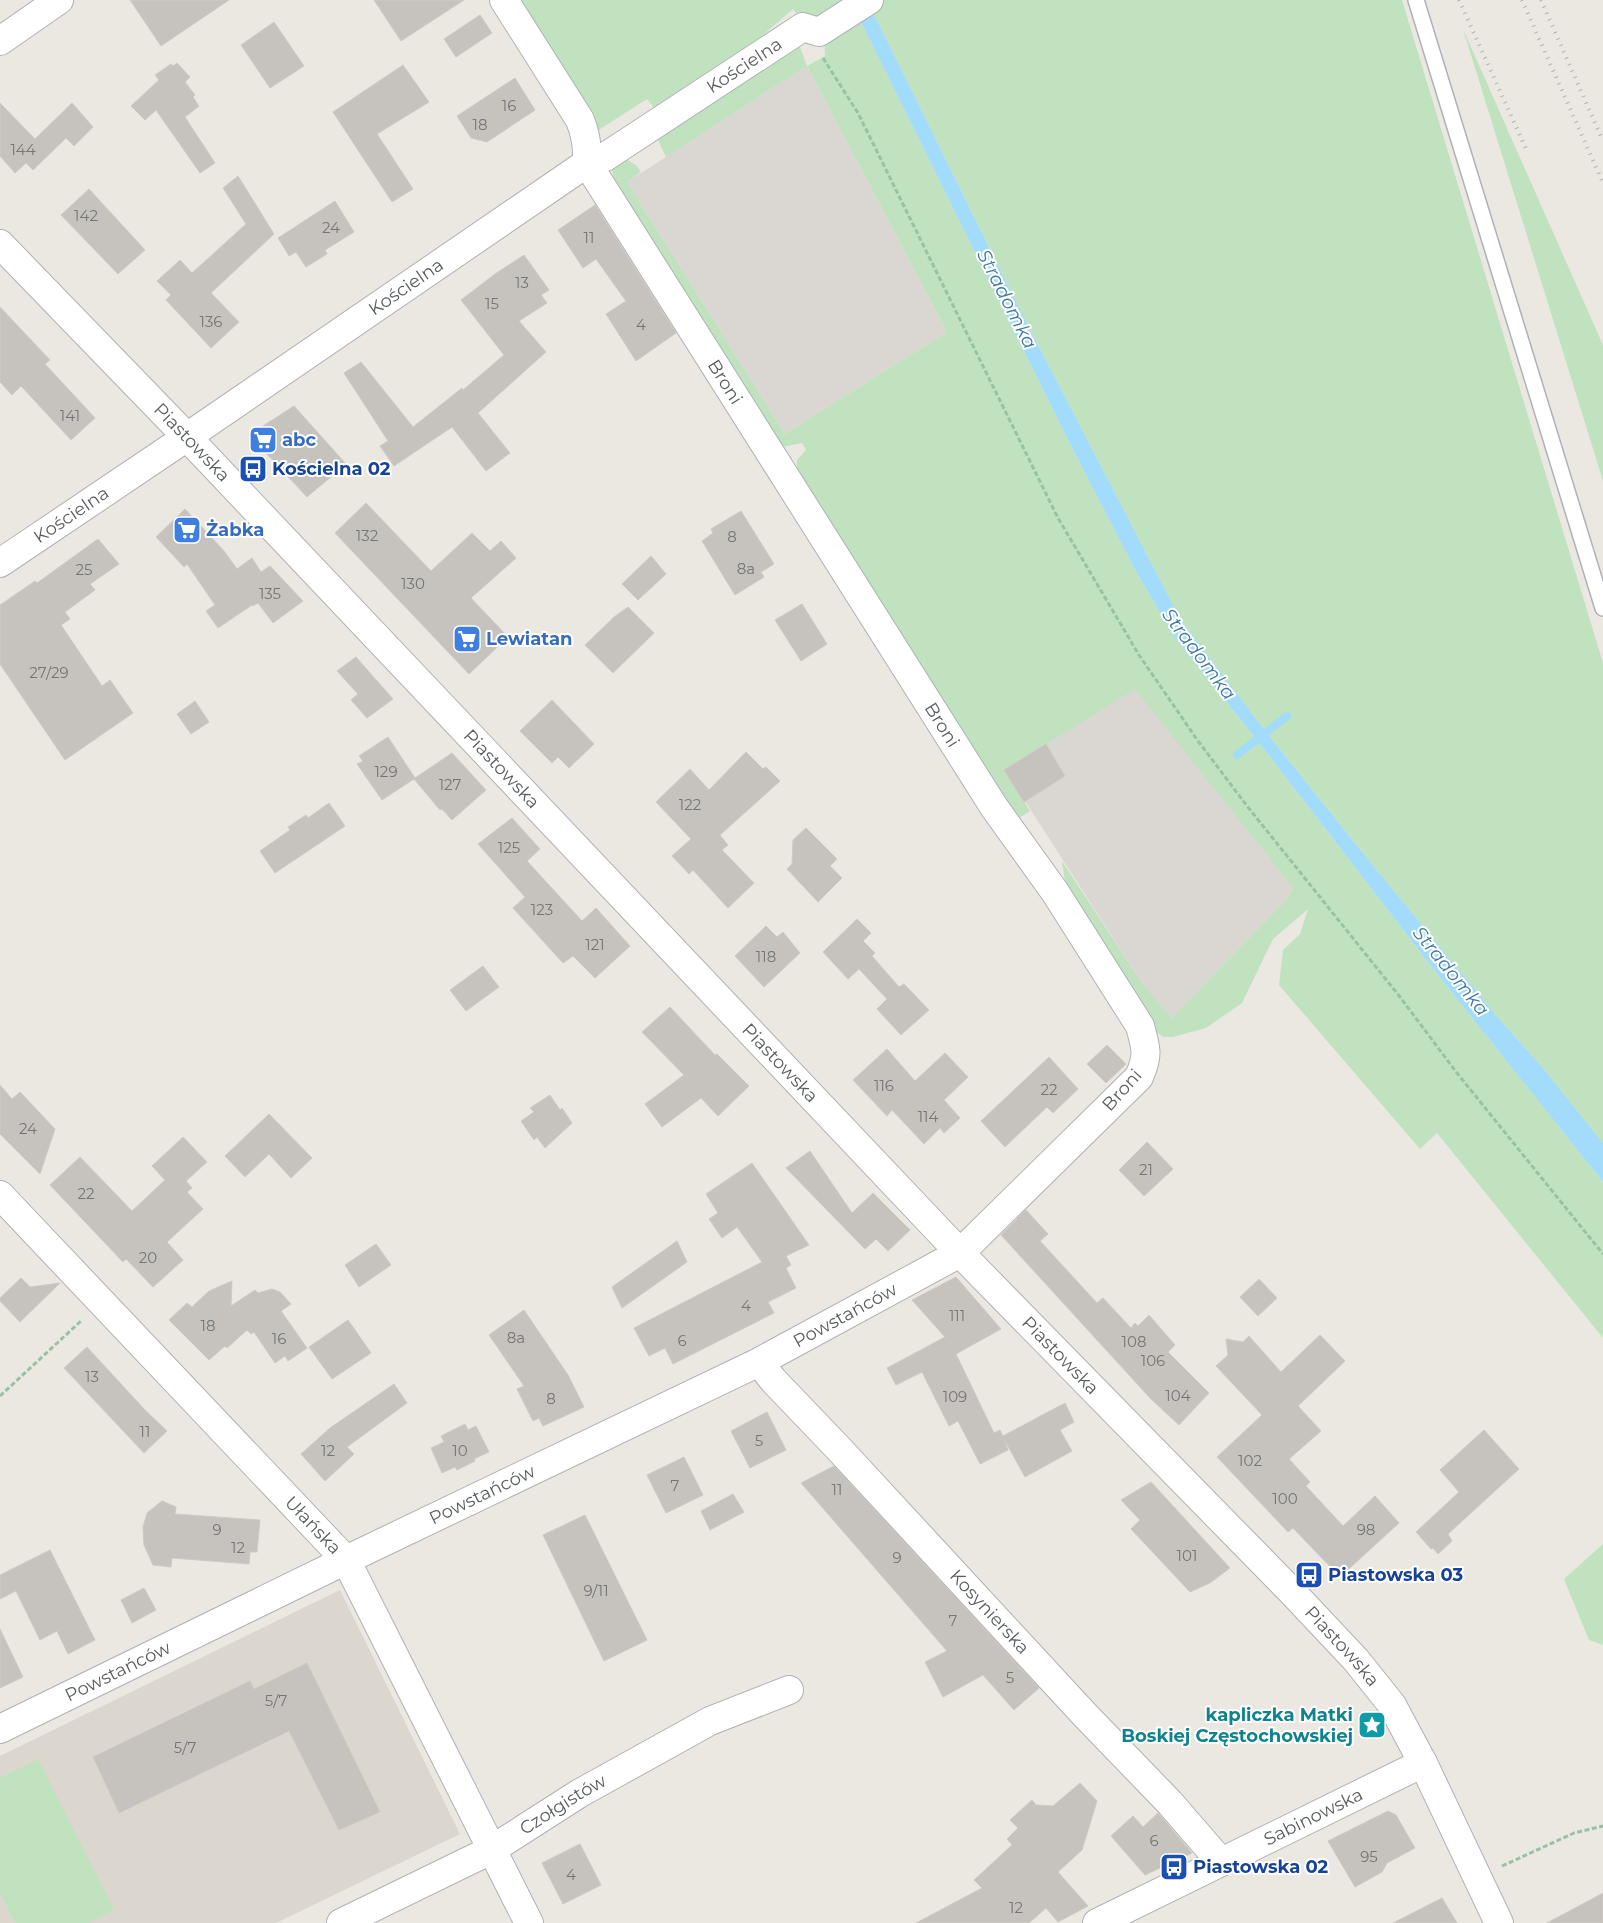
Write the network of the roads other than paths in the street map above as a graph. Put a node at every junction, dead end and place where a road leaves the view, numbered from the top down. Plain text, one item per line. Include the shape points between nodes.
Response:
1 (59, 0) edge
2 (504, 0) edge
3 (869, 0) edge
4 (1416, 0) edge
5 (0, 41) edge
6 (587, 163) junction
7 (0, 244) edge
8 (187, 437) junction
9 (0, 563) edge
10 (1603, 608) edge
11 (0, 1196) edge
12 (960, 1253) junction
13 (758, 1362) junction
14 (346, 1560) junction
15 (789, 1690) dead end
16 (0, 1729) edge
17 (1423, 1763) junction
18 (491, 1850) junction
19 (1220, 1862) junction
20 (341, 1923) edge
21 (529, 1923) edge
22 (1097, 1923) edge
23 (1499, 1923) edge

1 - 5 street
2 - 6 street via 580,120 586,134
3 - 6 street, Kościelna via 811,29 605,157
4 - 10 lane
6 - 8 street, Kościelna
6 - 12 street, Broni via 988,798 1055,892 1140,1026 1146,1049 1139,1077
7 - 8 street, Piastowska
8 - 9 street, Kościelna
8 - 12 street, Piastowska
11 - 14 street, Ułańska
12 - 13 street, Powstańców
12 - 17 street, Piastowska via 1356,1660 1392,1705
13 - 14 street, Powstańców
13 - 19 street, Kosynierska via 1170,1803
14 - 16 street, Powstańców
14 - 18 street, Ułańska
15 - 18 street, Czołgistów via 701,1726 580,1793
17 - 19 street, Sabinowska
17 - 23 street, Piastowska
18 - 20 street, Czołgistów
18 - 21 street, Ułańska
19 - 22 street, Sabinowska

